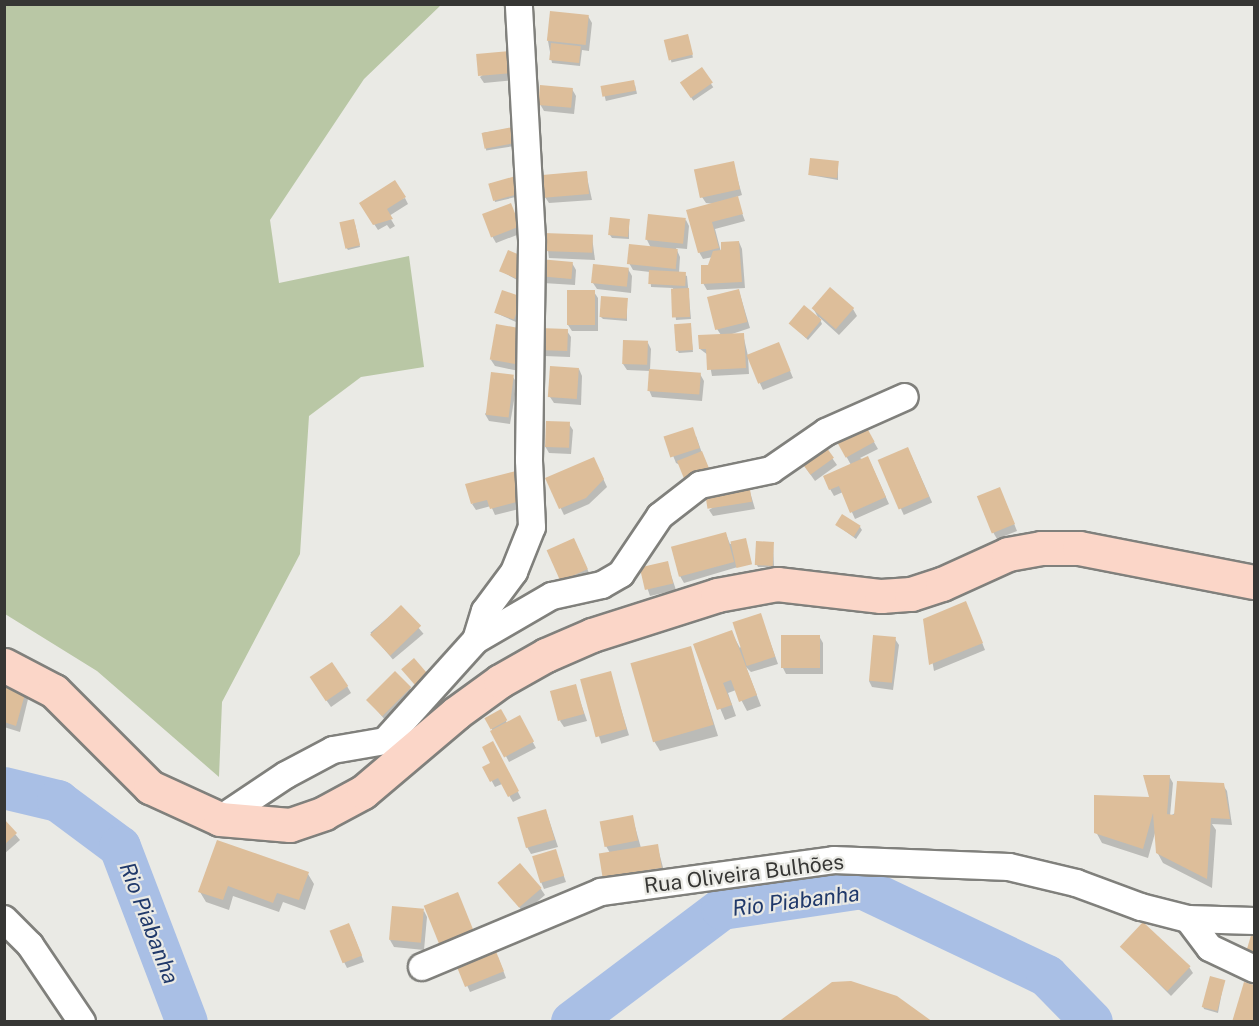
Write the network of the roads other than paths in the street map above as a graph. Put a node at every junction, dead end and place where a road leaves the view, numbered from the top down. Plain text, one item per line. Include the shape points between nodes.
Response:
1 (519, 4) edge
2 (905, 397) dead end
3 (1254, 582) edge
4 (476, 640) junction
5 (4, 665) edge
6 (220, 819) junction
7 (4, 919) edge
8 (1188, 919) junction
9 (1254, 921) edge
10 (422, 967) dead end
11 (1254, 969) edge
12 (82, 1022) edge

1 - 4 street via 532,240 529,460 532,527 514,572 485,611
2 - 4 street via 826,432 771,470 700,485 660,516 621,574 602,585 552,596
3 - 6 main road via 1079,548 1041,548 1008,554 911,594 881,597 777,584 747,587 651,615 546,655 500,681 363,792 324,813 290,825
4 - 6 street via 385,741 333,750 286,775
5 - 6 main road via 54,691 150,787
7 - 12 street via 30,945
8 - 9 street, Rua Oliveira Bulhões
8 - 10 street, Rua Oliveira Bulhões via 1141,908 1076,883 1009,867 834,860 601,892
8 - 11 street via 1210,948

